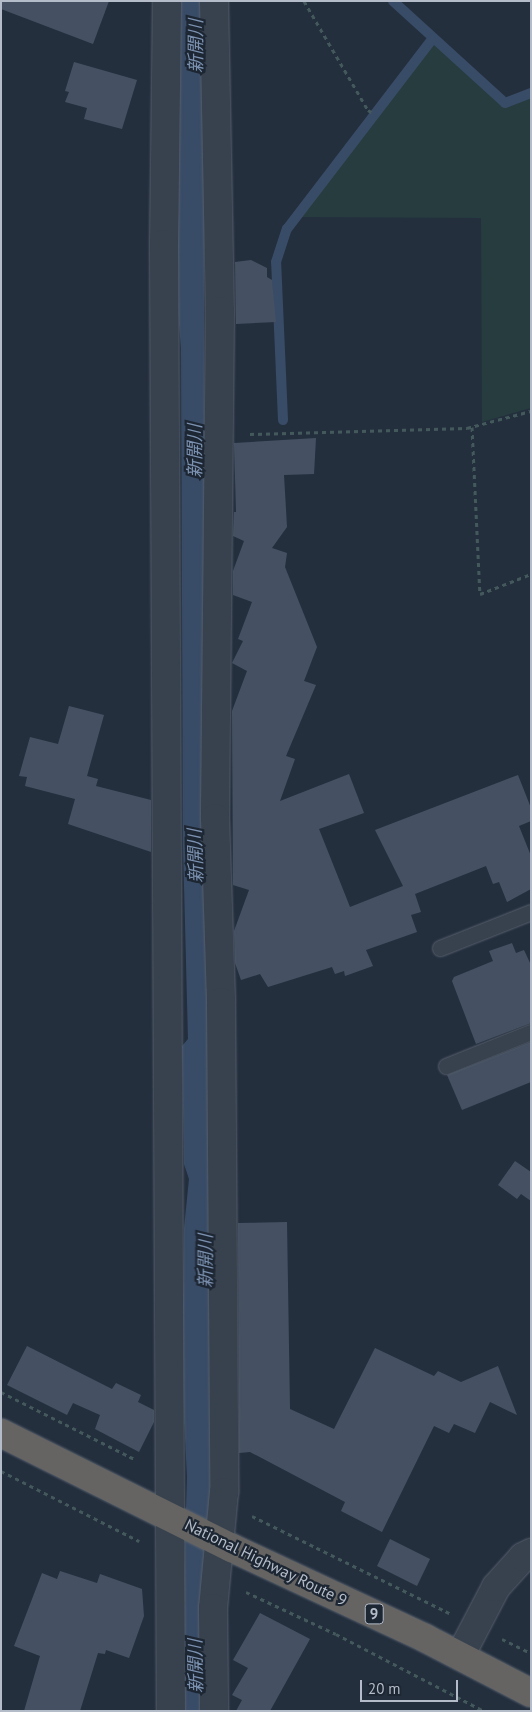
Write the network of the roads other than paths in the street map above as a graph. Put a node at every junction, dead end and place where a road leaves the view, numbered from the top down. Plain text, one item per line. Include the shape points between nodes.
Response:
1 (167, 1) edge
2 (214, 1) edge
3 (531, 912) edge
4 (440, 948) dead end
5 (531, 1032) edge
6 (446, 1066) dead end
7 (1, 1433) edge
8 (175, 1518) junction
9 (218, 1540) junction
10 (531, 1553) edge
11 (460, 1656) junction
12 (531, 1693) edge
13 (171, 1711) edge
14 (214, 1711) edge

1 - 8 street via 164,254
2 - 9 street via 219,434 215,818 222,1121 224,1503
3 - 4 lane
5 - 6 lane
7 - 8 highway, National Highway Route 9 / 9
8 - 9 highway, National Highway Route 9 / 9
8 - 13 street
9 - 11 highway, National Highway Route 9 / 9
9 - 14 street via 214,1577
10 - 11 street via 523,1557 496,1586
11 - 12 highway, National Highway Route 9 / 9

